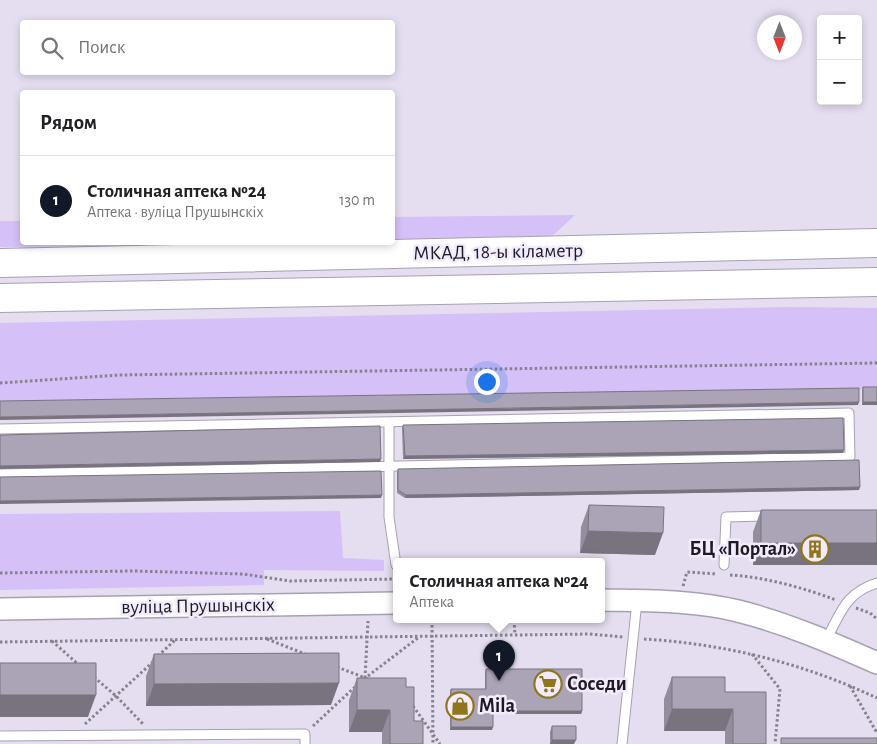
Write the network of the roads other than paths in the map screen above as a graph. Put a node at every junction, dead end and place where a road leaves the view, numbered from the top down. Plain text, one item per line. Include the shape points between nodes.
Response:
1 (877, 243) edge
2 (0, 263) edge
3 (877, 282) edge
4 (0, 298) edge
5 (389, 422) junction
6 (0, 429) edge
7 (389, 466) junction
8 (0, 474) edge
9 (783, 516) edge
10 (395, 558) edge
11 (724, 565) dead end
12 (877, 583) edge
13 (605, 600) edge
14 (638, 601) junction
15 (393, 603) edge
16 (0, 609) edge
17 (826, 641) junction
18 (877, 663) edge
19 (0, 736) edge
20 (92, 740) edge
21 (305, 744) edge
22 (622, 744) edge

1 - 2 highway, МКАД, 18-ы кіламетр
3 - 4 highway, МКАД, 18-ы кіламетр
5 - 6 lane
5 - 7 lane
5 - 7 lane via 849,412 850,457
7 - 8 lane
7 - 10 lane via 389,517
9 - 11 lane via 726,517
12 - 17 lane via 860,588 845,604
13 - 14 street
14 - 17 street via 694,604 738,611
14 - 22 lane
15 - 16 street, вуліца Прушынскіх
17 - 18 street
19 - 20 lane via 73,735
20 - 21 lane via 154,735 305,734

